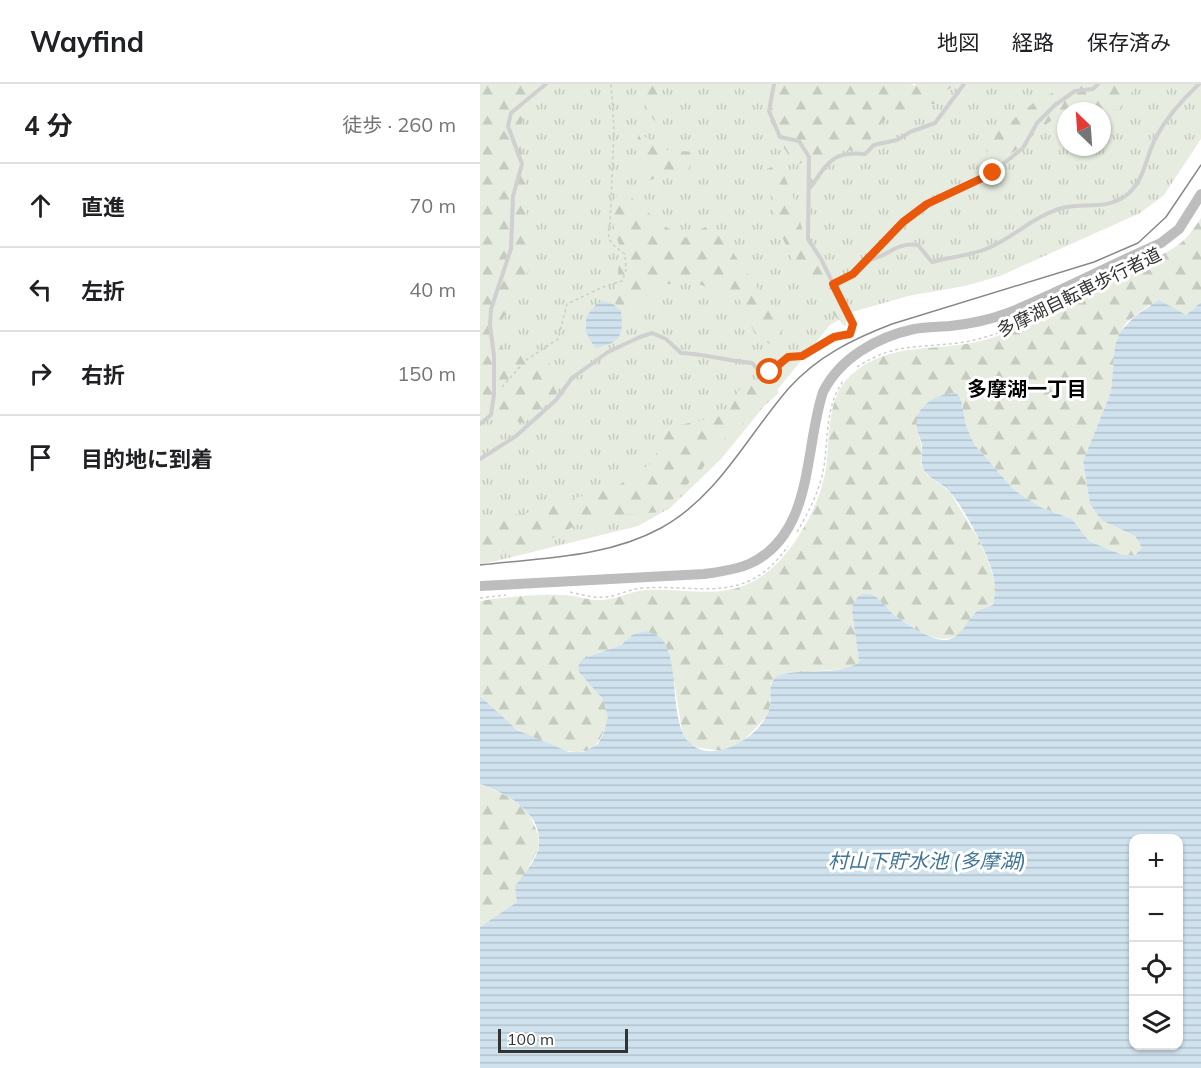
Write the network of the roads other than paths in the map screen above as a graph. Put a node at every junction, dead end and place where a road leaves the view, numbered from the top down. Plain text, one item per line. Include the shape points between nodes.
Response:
1 (546, 84) edge
2 (774, 84) edge
3 (964, 84) edge
4 (1098, 84) edge
5 (1199, 84) edge
6 (808, 189) junction
7 (1201, 194) edge
8 (868, 260) junction
9 (833, 284) junction
10 (480, 424) edge
11 (480, 459) edge
12 (480, 586) edge

1 - 10 lane via 511,113 508,126 522,164 513,196 512,249 491,309 492,415
2 - 6 lane via 769,111 780,138 800,141 807,151
3 - 6 lane via 935,123 897,140 874,145 865,154 840,154
4 - 8 lane via 1093,89 1075,91 1055,105 1037,123 1023,148 993,173 927,204 903,222
5 - 8 lane via 1156,137 1140,179 1127,194 1107,206 1062,208 984,250 932,262 918,245 909,244
6 - 9 lane via 808,239
7 - 12 street via 1179,229 1161,243 1009,312 975,323 905,332 874,344 843,364 823,392 803,489 790,525 779,542 756,561 704,574
8 - 9 lane via 853,274
9 - 11 lane via 853,324 850,334 834,337 802,356 788,357 770,372 760,372 752,363 681,353 666,339 652,333 640,336 608,352 572,378 556,400 516,436

